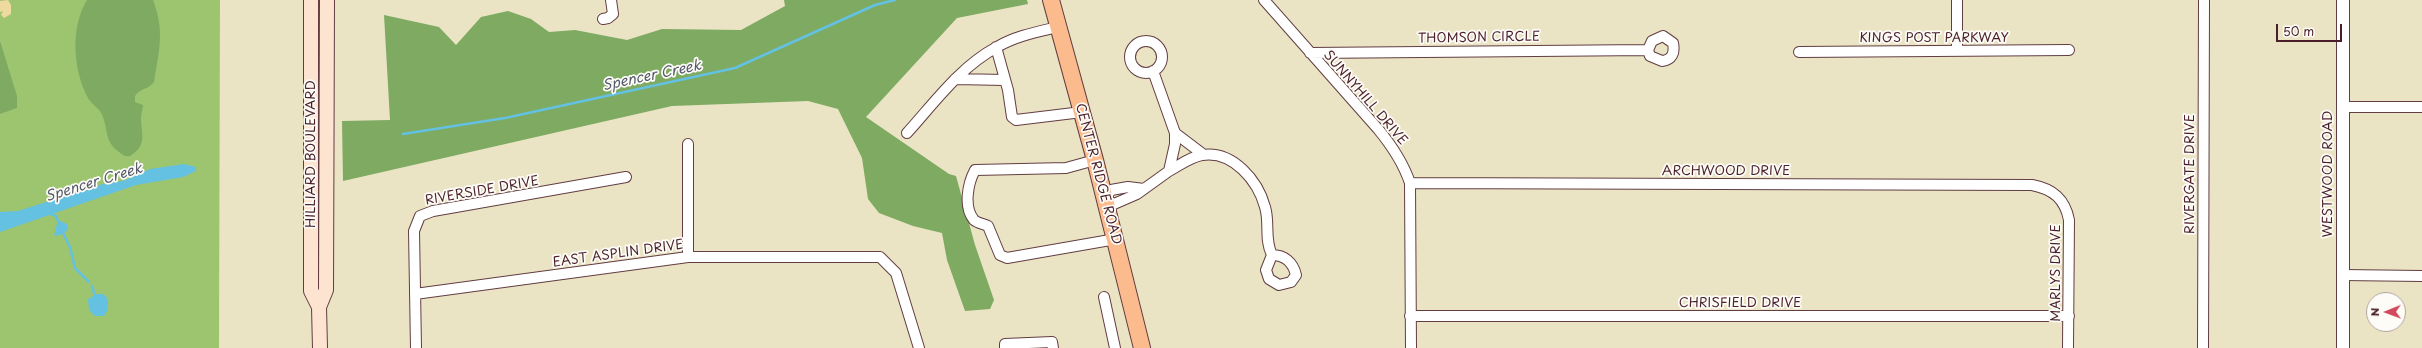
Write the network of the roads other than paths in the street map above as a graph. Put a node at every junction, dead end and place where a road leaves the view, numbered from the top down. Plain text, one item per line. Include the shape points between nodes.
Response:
1 (311, 0) edge
2 (327, 0) edge
3 (611, 0) edge
4 (1051, 0) edge
5 (1264, 0) edge
6 (1957, 0) edge
7 (2204, 0) edge
8 (2343, 0) edge
9 (603, 19) dead end
10 (1058, 26) junction
11 (996, 47) junction
12 (1648, 50) dead end
13 (1957, 50) junction
14 (2069, 50) dead end
15 (1798, 52) dead end
16 (1310, 53) junction
17 (1153, 71) dead end
18 (955, 79) junction
19 (1005, 80) junction
20 (2342, 107) junction
21 (2422, 107) edge
22 (1082, 112) junction
23 (907, 133) dead end
24 (1175, 133) junction
25 (688, 144) dead end
26 (1204, 155) junction
27 (1095, 160) junction
28 (1169, 171) junction
29 (626, 177) dead end
30 (1410, 183) junction
31 (2042, 187) joint
32 (1105, 199) junction
33 (1116, 239) junction
34 (1272, 255) dead end
35 (688, 257) junction
36 (2343, 275) junction
37 (2422, 276) edge
38 (415, 294) junction
39 (1104, 297) dead end
40 (319, 307) junction
41 (1410, 316) junction
42 (2069, 316) junction
43 (320, 348) edge
44 (416, 348) edge
45 (919, 348) edge
46 (1005, 348) edge
47 (1053, 348) edge
48 (1115, 348) edge
49 (1142, 348) edge
50 (1411, 348) edge
51 (2068, 348) edge
52 (2203, 348) edge
53 (2343, 348) edge

1 - 40 main road, HILLIARD BOULEVARD via 311,291
2 - 40 main road, HILLIARD BOULEVARD via 326,290
3 - 9 street via 613,14
4 - 10 main road, CENTER RIDGE ROAD
5 - 16 street, SUNNYHILL DRIVE
6 - 13 street
7 - 52 street, RIVERGATE DRIVE
8 - 20 street, WESTWOOD ROAD
10 - 11 street via 1021,36
10 - 22 main road, CENTER RIDGE ROAD
11 - 18 street via 966,67
11 - 19 street
12 - 16 street, THOMSON CIRCLE
13 - 14 street, KINGS POST PARKWAY
13 - 15 street, KINGS POST PARKWAY
16 - 30 street, SUNNYHILL DRIVE via 1395,150
17 - 24 street via 1169,110
18 - 19 street
18 - 23 street
19 - 22 street via 1012,118 1016,120
20 - 21 street
20 - 36 street, WESTWOOD ROAD
22 - 27 main road, CENTER RIDGE ROAD
24 - 26 street
24 - 28 street
25 - 35 street
26 - 28 street via 1186,161
26 - 34 street via 1236,164 1251,177 1260,190 1266,209 1267,243
27 - 32 main road, CENTER RIDGE ROAD
27 - 33 street via 1066,168 975,170 968,188 971,214 975,221 988,226 1000,255 1007,258
28 - 32 street via 1144,189 1114,204
29 - 38 street, RIVERSIDE DRIVE via 433,211 420,216 414,231
30 - 31 street, ARCHWOOD DRIVE
30 - 41 street, SUNNYHILL DRIVE
31 - 42 street, MARLYS DRIVE via 2051,190 2063,202 2070,220
32 - 33 main road, CENTER RIDGE ROAD
33 - 49 main road, CENTER RIDGE ROAD
35 - 38 street, EAST ASPLIN DRIVE
35 - 45 street, EAST ASPLIN DRIVE via 880,257 896,273
36 - 37 street
36 - 53 street, WESTWOOD ROAD
38 - 44 street
39 - 48 street
40 - 43 main road, HILLIARD BOULEVARD
41 - 42 street, CHRISFIELD DRIVE
41 - 50 street, SUNNYHILL DRIVE
42 - 51 street, MARLYS DRIVE
46 - 47 street via 1005,344 1052,342

